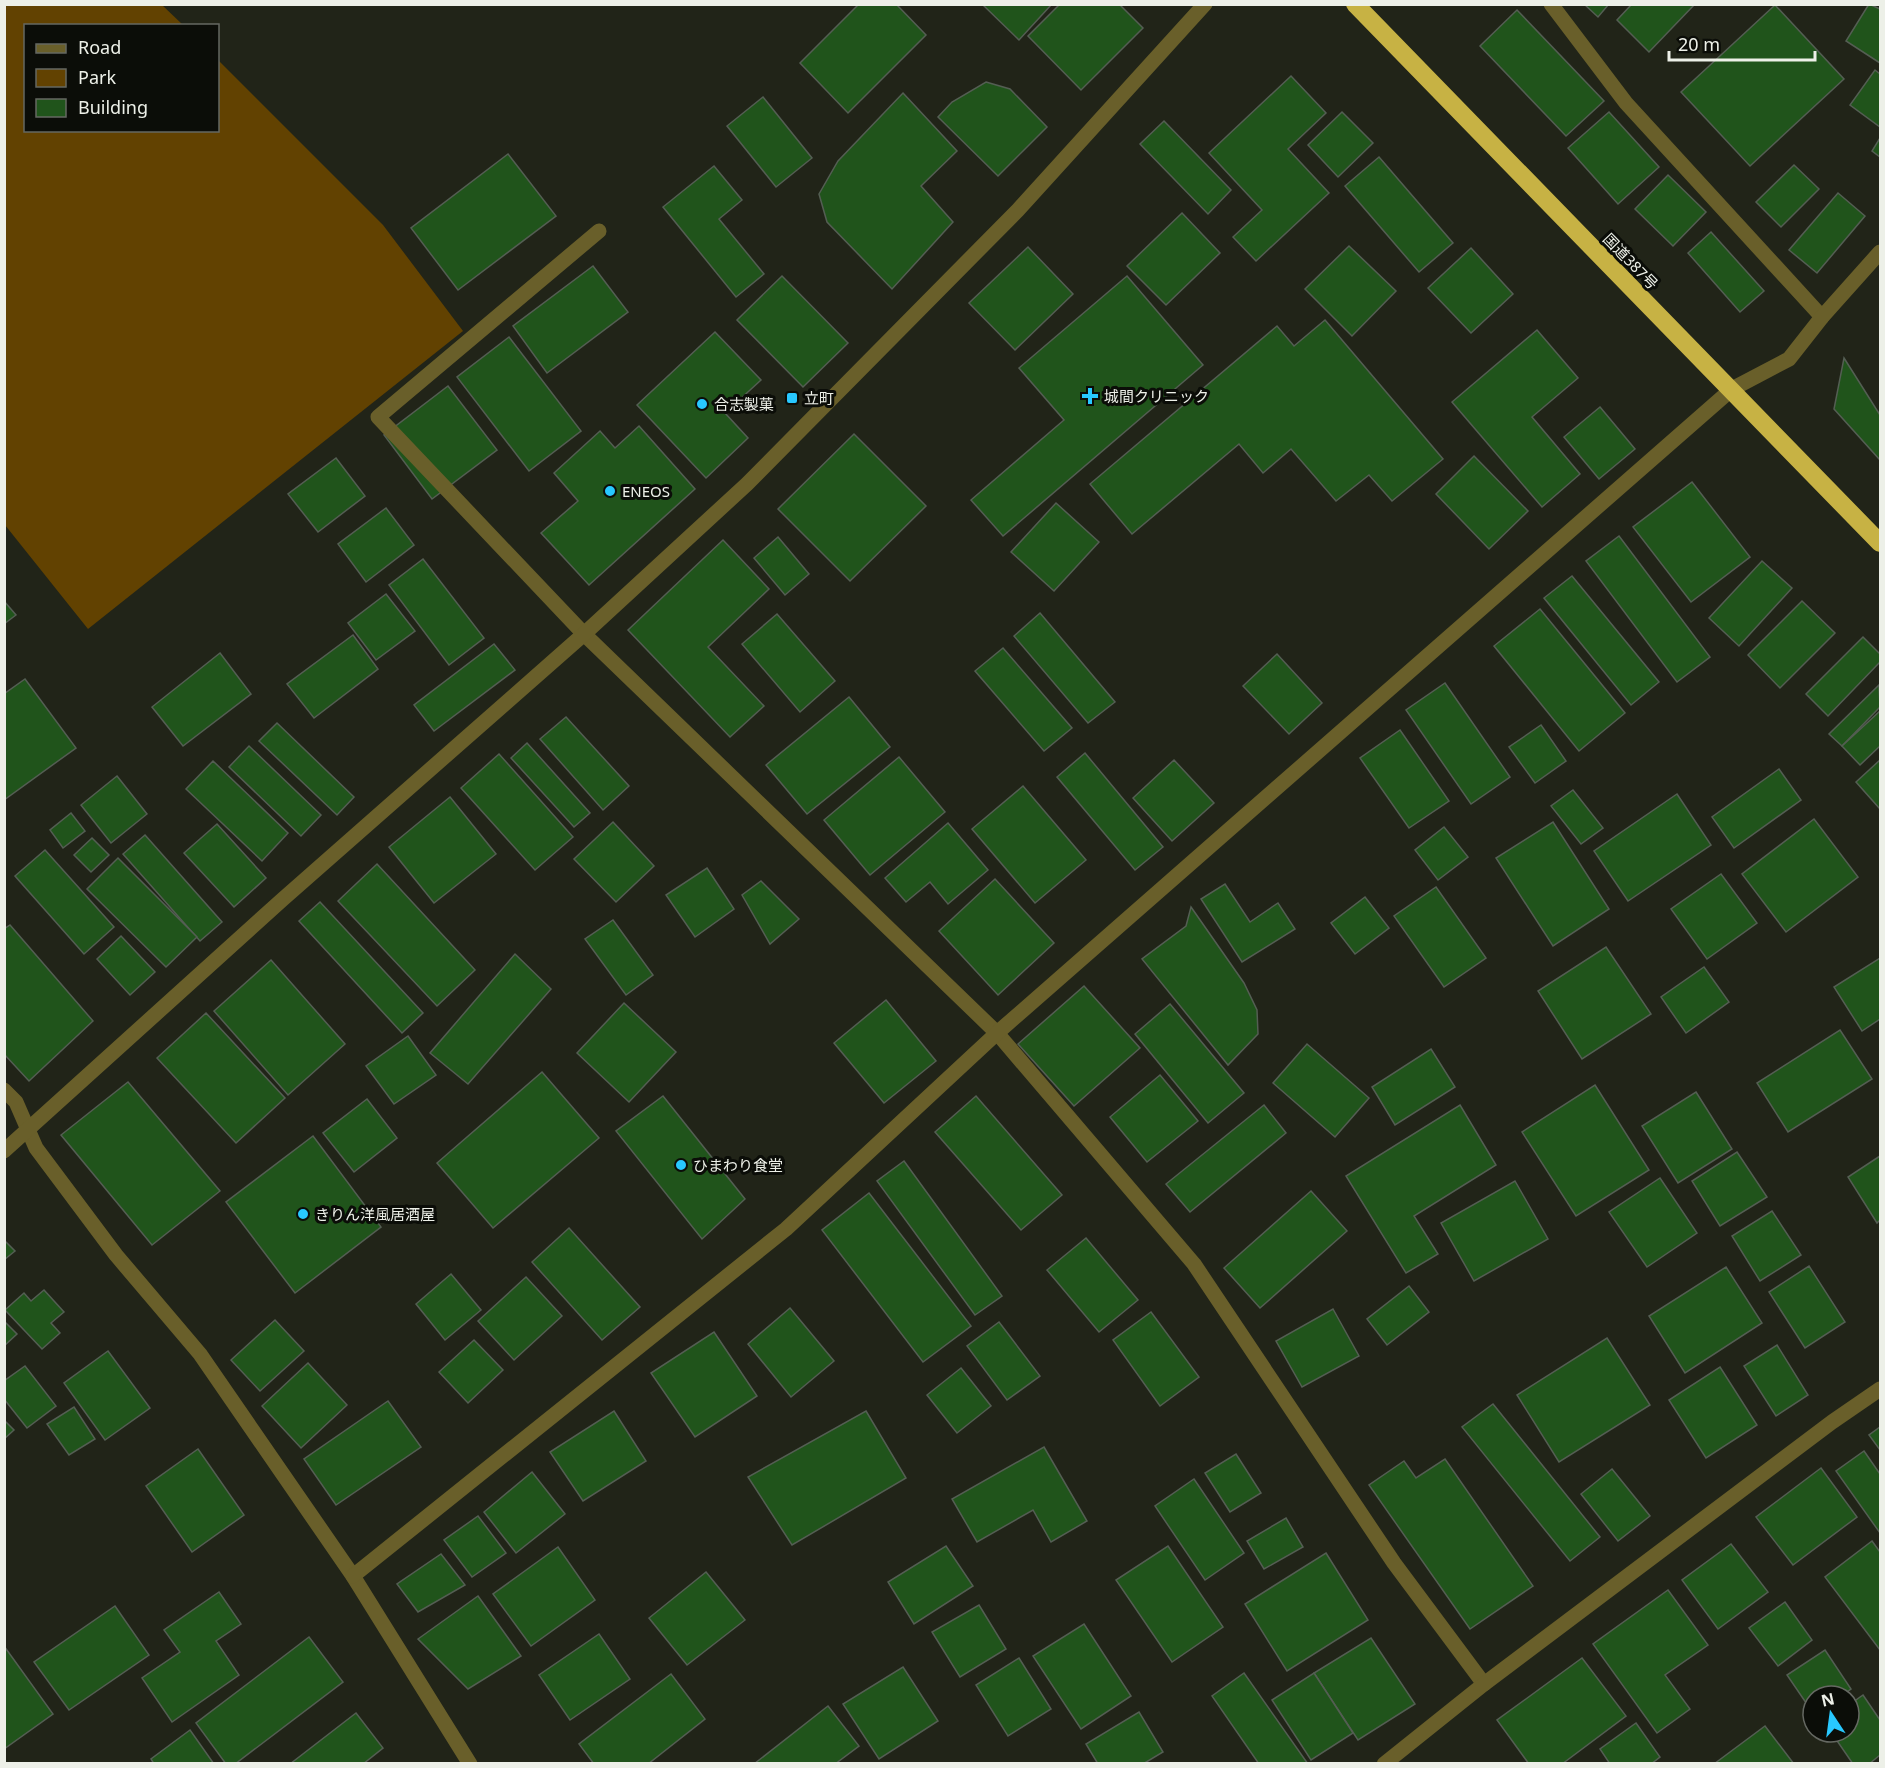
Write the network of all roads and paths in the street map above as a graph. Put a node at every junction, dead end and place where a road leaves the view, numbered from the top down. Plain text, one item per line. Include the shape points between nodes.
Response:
1 (1205, 4) edge
2 (1356, 4) edge
3 (1551, 4) edge
4 (599, 231) dead end
5 (1881, 252) edge
6 (1822, 317) junction
7 (1732, 389) junction
8 (1881, 543) edge
9 (584, 634) junction
10 (997, 1033) junction
11 (4, 1090) edge
12 (28, 1127) junction
13 (4, 1151) edge
14 (1881, 1389) edge
15 (353, 1576) junction
16 (1484, 1684) junction
17 (470, 1764) edge
18 (1384, 1764) edge

1 - 9 street via 1018,210 837,394 747,484
2 - 7 highway, 国道387号
3 - 6 street via 1626,103
4 - 9 street via 378,417
5 - 6 street
6 - 7 street via 1789,359
7 - 8 highway, 国道387号
7 - 10 street
9 - 10 street
9 - 12 street
10 - 15 street via 786,1229
10 - 16 street via 1194,1264 1394,1563
11 - 12 street via 16,1102
12 - 13 street
12 - 15 street via 36,1148 116,1255 200,1354
14 - 16 street
15 - 17 street
16 - 18 street

